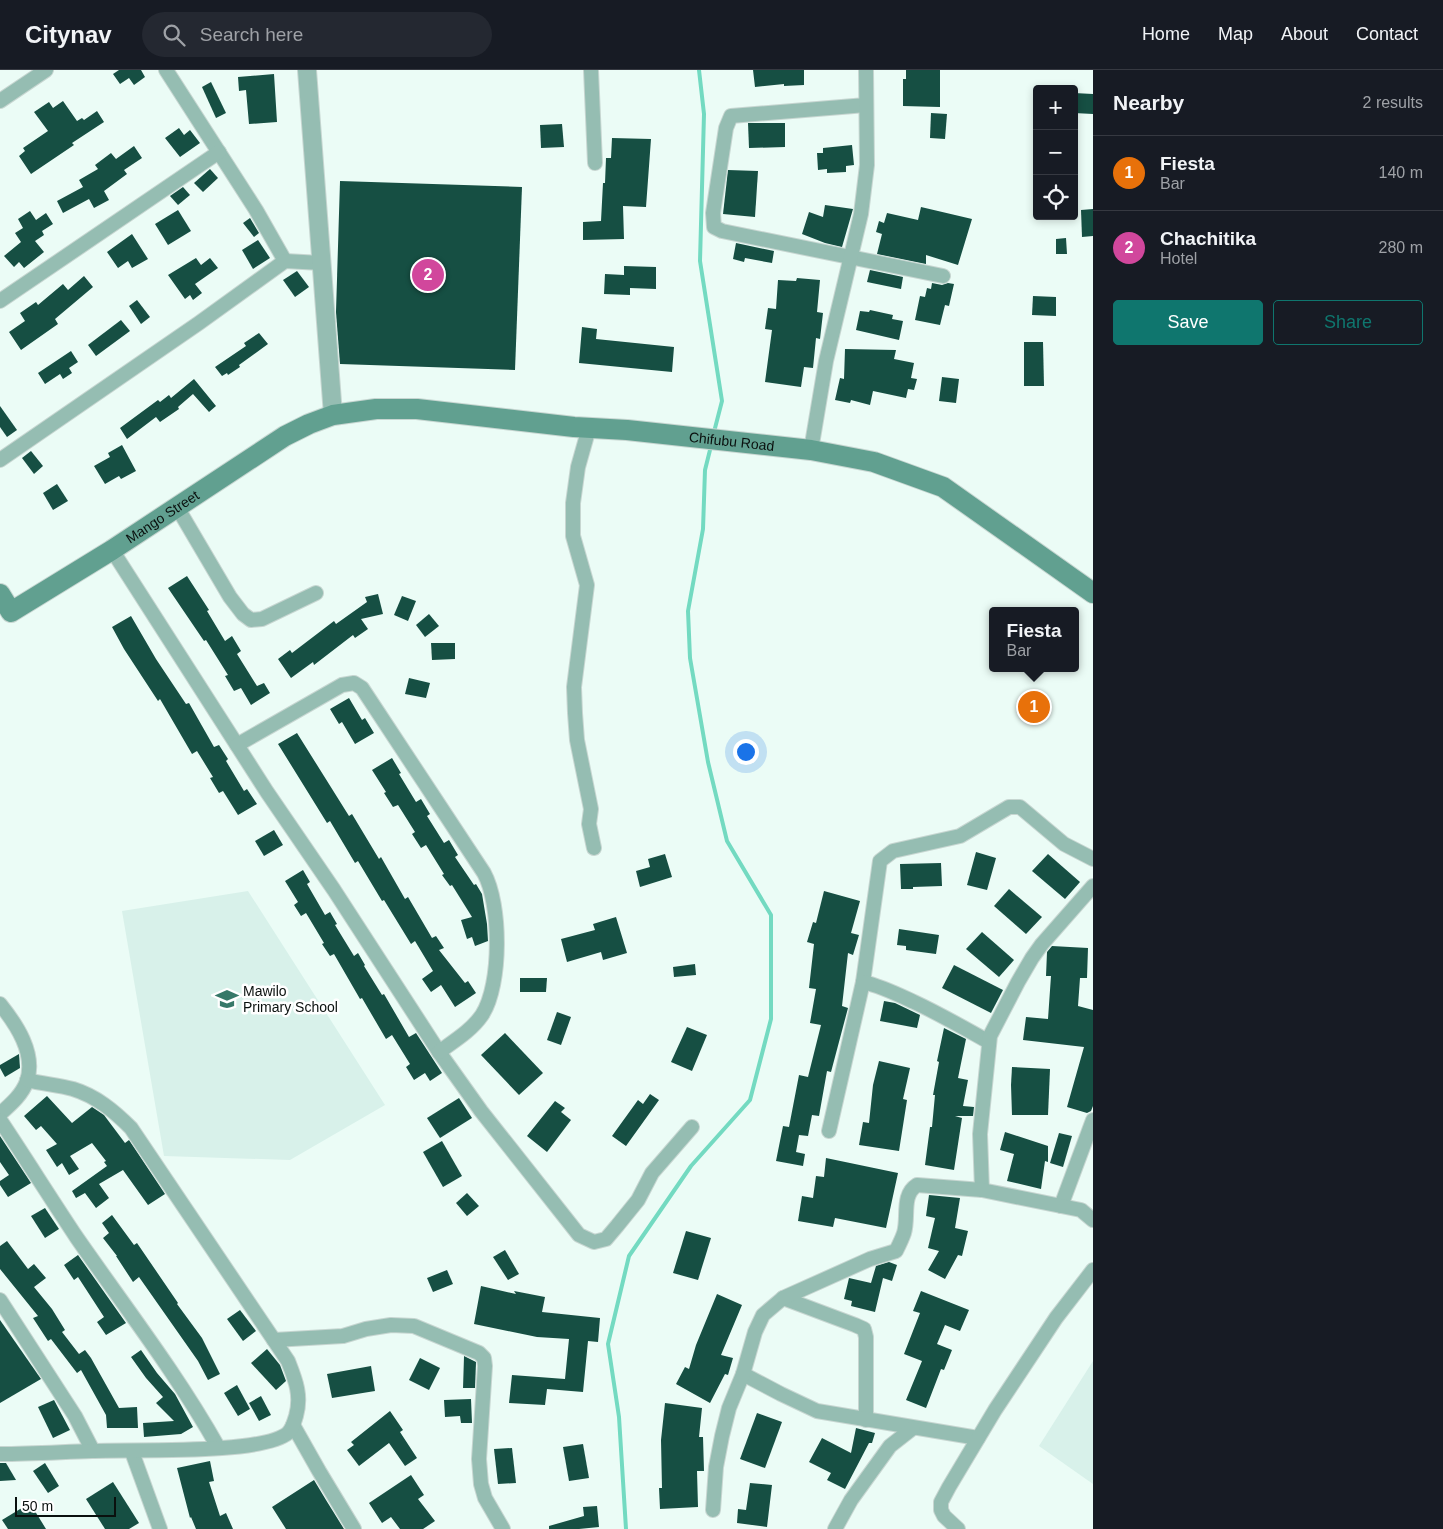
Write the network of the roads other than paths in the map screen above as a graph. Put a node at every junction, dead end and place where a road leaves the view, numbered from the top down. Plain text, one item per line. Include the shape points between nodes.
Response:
1 (46, 70) edge
2 (166, 70) edge
3 (307, 70) edge
4 (590, 70) edge
5 (866, 70) edge
6 (0, 100) edge
7 (866, 105) junction
8 (219, 152) junction
9 (595, 163) dead end
10 (852, 256) junction
11 (285, 261) junction
12 (322, 262) junction
13 (943, 276) dead end
14 (0, 301) edge
15 (333, 415) junction
16 (589, 428) junction
17 (811, 450) junction
18 (0, 460) edge
19 (177, 507) junction
20 (112, 550) junction
21 (316, 593) dead end
22 (1093, 593) edge
23 (0, 594) edge
24 (6, 616) edge
25 (237, 746) junction
26 (594, 848) dead end
27 (1093, 859) edge
28 (1093, 886) edge
29 (863, 982) junction
30 (0, 1004) edge
31 (989, 1042) junction
32 (439, 1052) junction
33 (28, 1080) junction
34 (0, 1114) edge
35 (0, 1120) edge
36 (1093, 1120) edge
37 (692, 1127) dead end
38 (829, 1131) dead end
39 (982, 1190) junction
40 (1061, 1206) junction
41 (1093, 1220) edge
42 (1093, 1270) edge
43 (783, 1298) junction
44 (0, 1300) edge
45 (274, 1340) junction
46 (743, 1374) junction
47 (866, 1420) junction
48 (294, 1425) junction
49 (914, 1428) junction
50 (978, 1438) junction
51 (218, 1447) junction
52 (93, 1451) junction
53 (132, 1452) junction
54 (0, 1454) edge
55 (713, 1510) dead end
56 (160, 1529) edge
57 (354, 1529) edge
58 (503, 1529) edge
59 (834, 1529) edge
60 (958, 1529) edge

1 - 6 street
2 - 8 street
3 - 12 street
4 - 9 street
5 - 7 street
7 - 10 street via 867,165
7 - 10 street via 731,116 726,128 713,213 714,227 722,231
8 - 11 street
8 - 14 street
10 - 13 street
10 - 17 street via 826,361
11 - 12 street
11 - 18 street
12 - 15 street
15 - 16 main road, Chifubu Road via 376,409 417,409
15 - 19 main road, Mango Street via 285,436
16 - 17 main road, Chifubu Road
16 - 26 street via 573,503 573,536 587,585 574,704
17 - 22 main road, Chifubu Road via 874,462 943,487
19 - 20 main road, Mango Street
19 - 21 street via 230,597 251,620 262,619
20 - 24 main road, Mango Street
20 - 25 street
23 - 24 main road, Mango Street
25 - 32 street
25 - 32 street via 342,685 354,684 362,688 401,744 484,873 492,891 497,958 490,1000 469,1030
27 - 29 street via 1064,844 1020,807 1009,807 960,836 892,851 880,861
28 - 31 street via 1032,958
29 - 31 street via 894,992
29 - 38 street
30 - 33 street via 25,1045
31 - 39 street via 980,1134
32 - 37 street via 579,1235 594,1242 606,1239 618,1226 638,1200 652,1173
33 - 34 street via 12,1104
33 - 45 street via 87,1094 131,1128
35 - 51 street via 77,1238 142,1328
36 - 40 street
39 - 40 street
39 - 43 street via 917,1185 908,1196 904,1232 896,1251 870,1259
40 - 41 street via 1081,1210
42 - 50 street via 1056,1318
43 - 46 street via 763,1315
43 - 47 street via 864,1329
44 - 52 street via 76,1416
45 - 48 street via 288,1361 299,1393
45 - 58 street via 343,1336 391,1324 414,1326 479,1353 486,1366 479,1459 481,1484 485,1498
46 - 47 street via 817,1411
46 - 55 street via 722,1436
47 - 49 street
48 - 51 street via 288,1433 273,1439
48 - 57 street
49 - 50 street
49 - 59 street via 890,1446
50 - 60 street via 941,1502 944,1516
51 - 53 street
52 - 53 street
52 - 54 street
53 - 56 street

